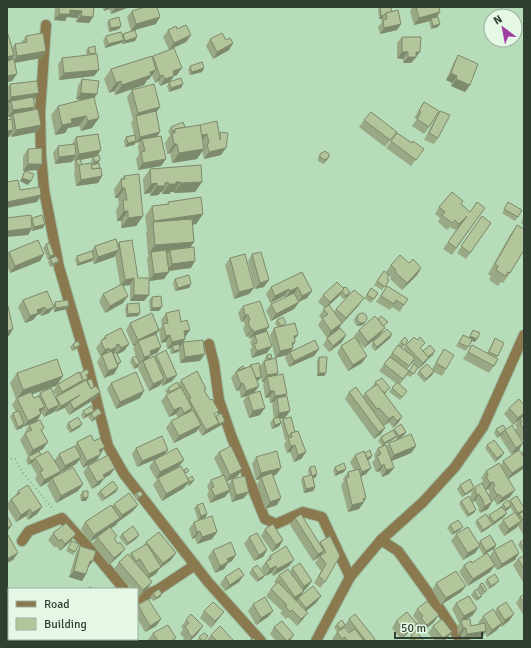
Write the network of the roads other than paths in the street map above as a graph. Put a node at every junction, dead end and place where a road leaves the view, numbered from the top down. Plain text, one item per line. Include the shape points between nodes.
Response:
1 (46, 25) dead end
2 (524, 335) edge
3 (209, 344) dead end
4 (381, 540) junction
5 (22, 541) dead end
6 (195, 565) junction
7 (350, 577) junction
8 (123, 588) edge
9 (138, 599) edge
10 (260, 641) edge
11 (316, 641) edge
12 (460, 641) edge

1 - 6 street via 40,112 44,190 59,267 108,446 124,474
2 - 4 street via 483,427 455,467 423,502
3 - 7 street via 218,400 265,519 276,524 303,512 322,517
4 - 7 street
4 - 12 street via 398,551
5 - 8 street via 29,531 62,518
6 - 9 street via 159,589
6 - 10 street
7 - 11 street

